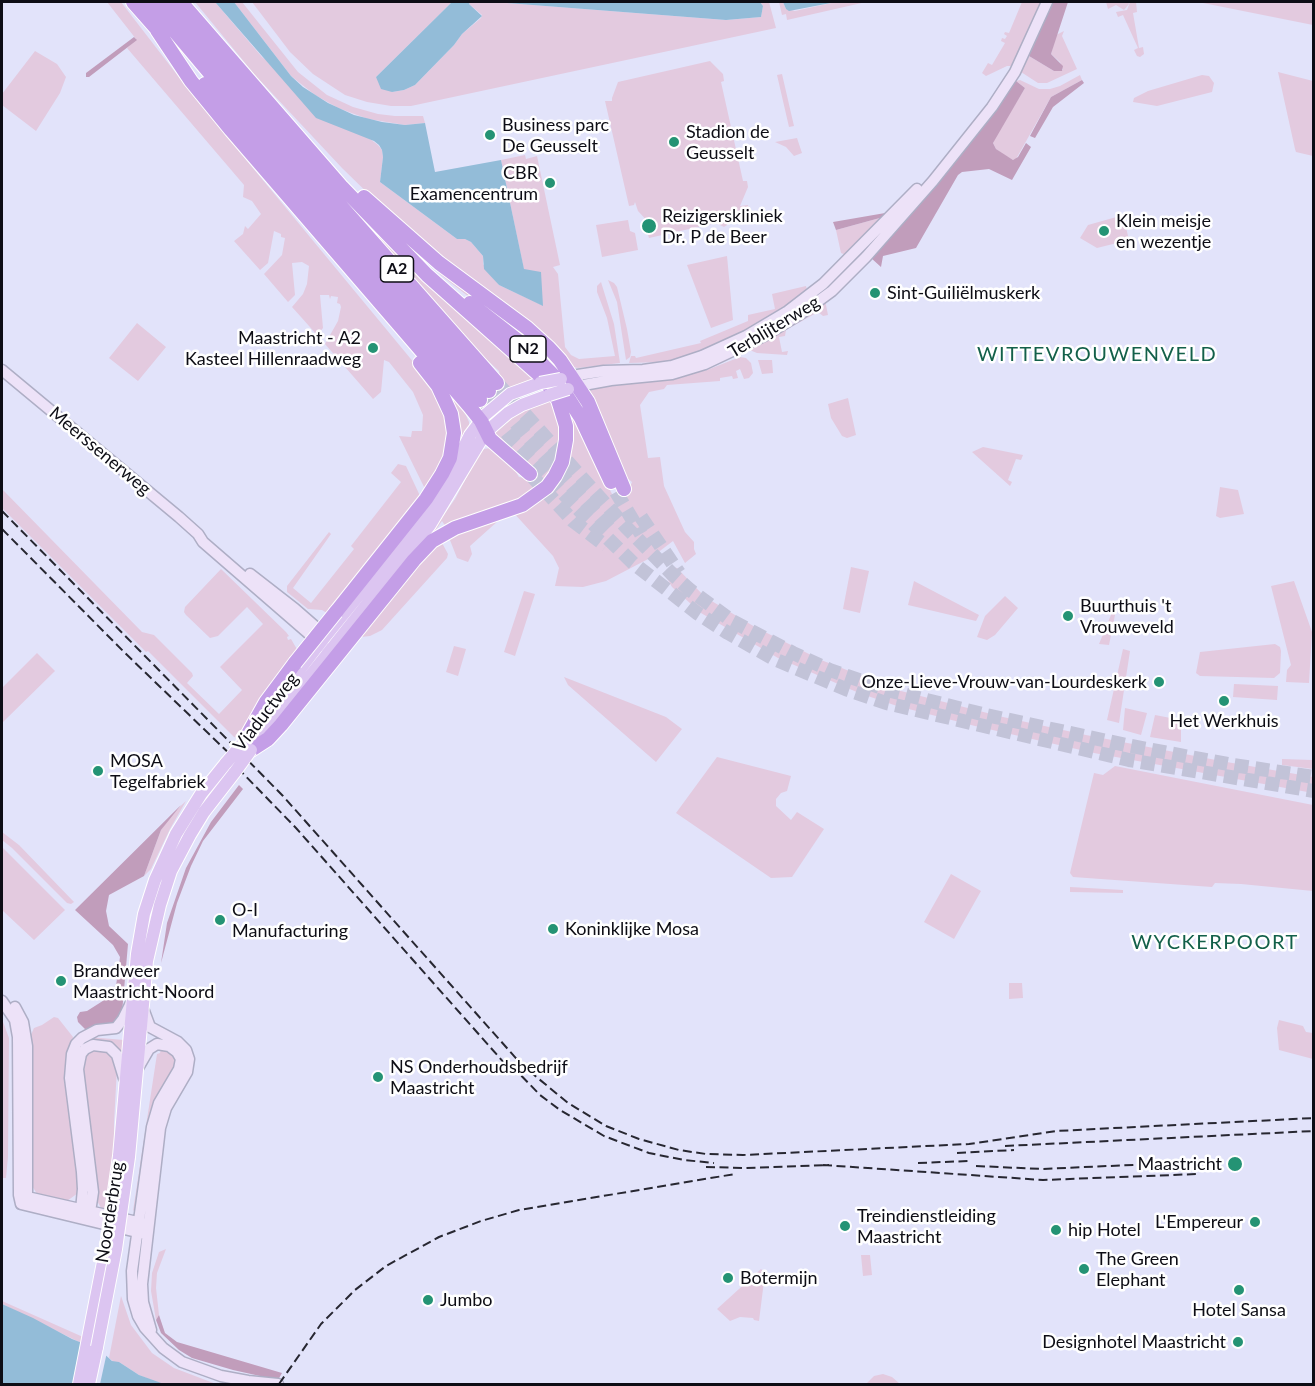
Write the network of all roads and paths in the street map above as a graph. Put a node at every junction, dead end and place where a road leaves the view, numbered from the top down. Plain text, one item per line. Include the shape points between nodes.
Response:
1 (133, 2) edge
2 (1047, 2) edge
3 (154, 6) edge
4 (173, 15) edge
5 (248, 81) junction
6 (396, 243) junction
7 (342, 258) junction
8 (2, 370) edge
9 (570, 382) junction
10 (489, 391) tunnel mouth
11 (483, 426) junction
12 (530, 474) tunnel mouth
13 (328, 644) junction
14 (247, 747) junction
15 (230, 768) junction
16 (2, 995) edge
17 (132, 1000) junction
18 (2, 1001) edge
19 (143, 1008) junction
20 (135, 1039) junction
21 (137, 1069) junction
22 (125, 1081) junction
23 (124, 1156) junction
24 (24, 1201) junction
25 (85, 1214) junction
26 (144, 1228) junction
27 (120, 1229) junction
28 (133, 1265) junction
29 (154, 1338) junction
30 (79, 1384) edge
31 (89, 1384) edge
32 (278, 1384) edge

1 - 3 highway
2 - 9 street, Terblijterweg via 1015,72 976,128 946,163 804,300 721,348 678,364 604,371
3 - 4 highway, A2
4 - 5 highway, N2
4 - 7 highway via 191,81
4 - 10 highway, A2 via 243,112
5 - 6 highway, N2
5 - 9 highway, N2 via 265,93 380,213 549,348
6 - 9 highway, N2 via 521,343 549,371 581,418 620,490 593,413
6 - 14 highway, N2 via 554,392 566,426 559,469 542,491 516,508 463,525 432,541 275,732 264,742
7 - 11 highway
7 - 14 highway, bridge via 361,292 438,386 449,407 454,433 450,458 436,484 266,702
8 - 13 street, Meerssenerweg
9 - 11 main road, Terblijterweg, bridge
9 - 11 main road, Terblijterweg, bridge via 540,383 510,394 491,410
11 - 12 highway via 491,440
11 - 13 main road, Viaductweg via 470,435 432,505
13 - 14 main road, Viaductweg
14 - 15 main road, Viaductweg, bridge
15 - 17 main road, Viaductweg via 188,814 155,880 139,939
15 - 19 main road, Viaductweg via 168,879 150,944
16 - 24 street via 21,1016 26,1035
17 - 20 main road, Viaductweg
17 - 25 street via 116,1028 97,1030 82,1038 72,1054 70,1078
18 - 24 street via 15,1020 18,1037 19,1195
19 - 20 main road, Viaductweg
19 - 26 street via 150,1027 178,1042 189,1059 187,1072 162,1117
20 - 21 main road, Noorderbrug
20 - 22 main road, Noorderbrug
21 - 23 main road, Noorderbrug
21 - 26 street via 146,1052 157,1044 170,1046 181,1059 152,1126
22 - 23 main road, Noorderbrug
22 - 25 street via 117,1054 109,1047 93,1045 81,1054 78,1069 93,1192
23 - 30 main road, Noorderbrug, bridge
23 - 31 main road, Noorderbrug, bridge via 109,1288
24 - 25 street
25 - 26 street
25 - 27 street
26 - 27 street
26 - 28 street
26 - 29 street via 142,1293
27 - 28 street via 130,1241
28 - 29 street via 135,1306 141,1322
29 - 32 street via 171,1355 193,1367 236,1379

